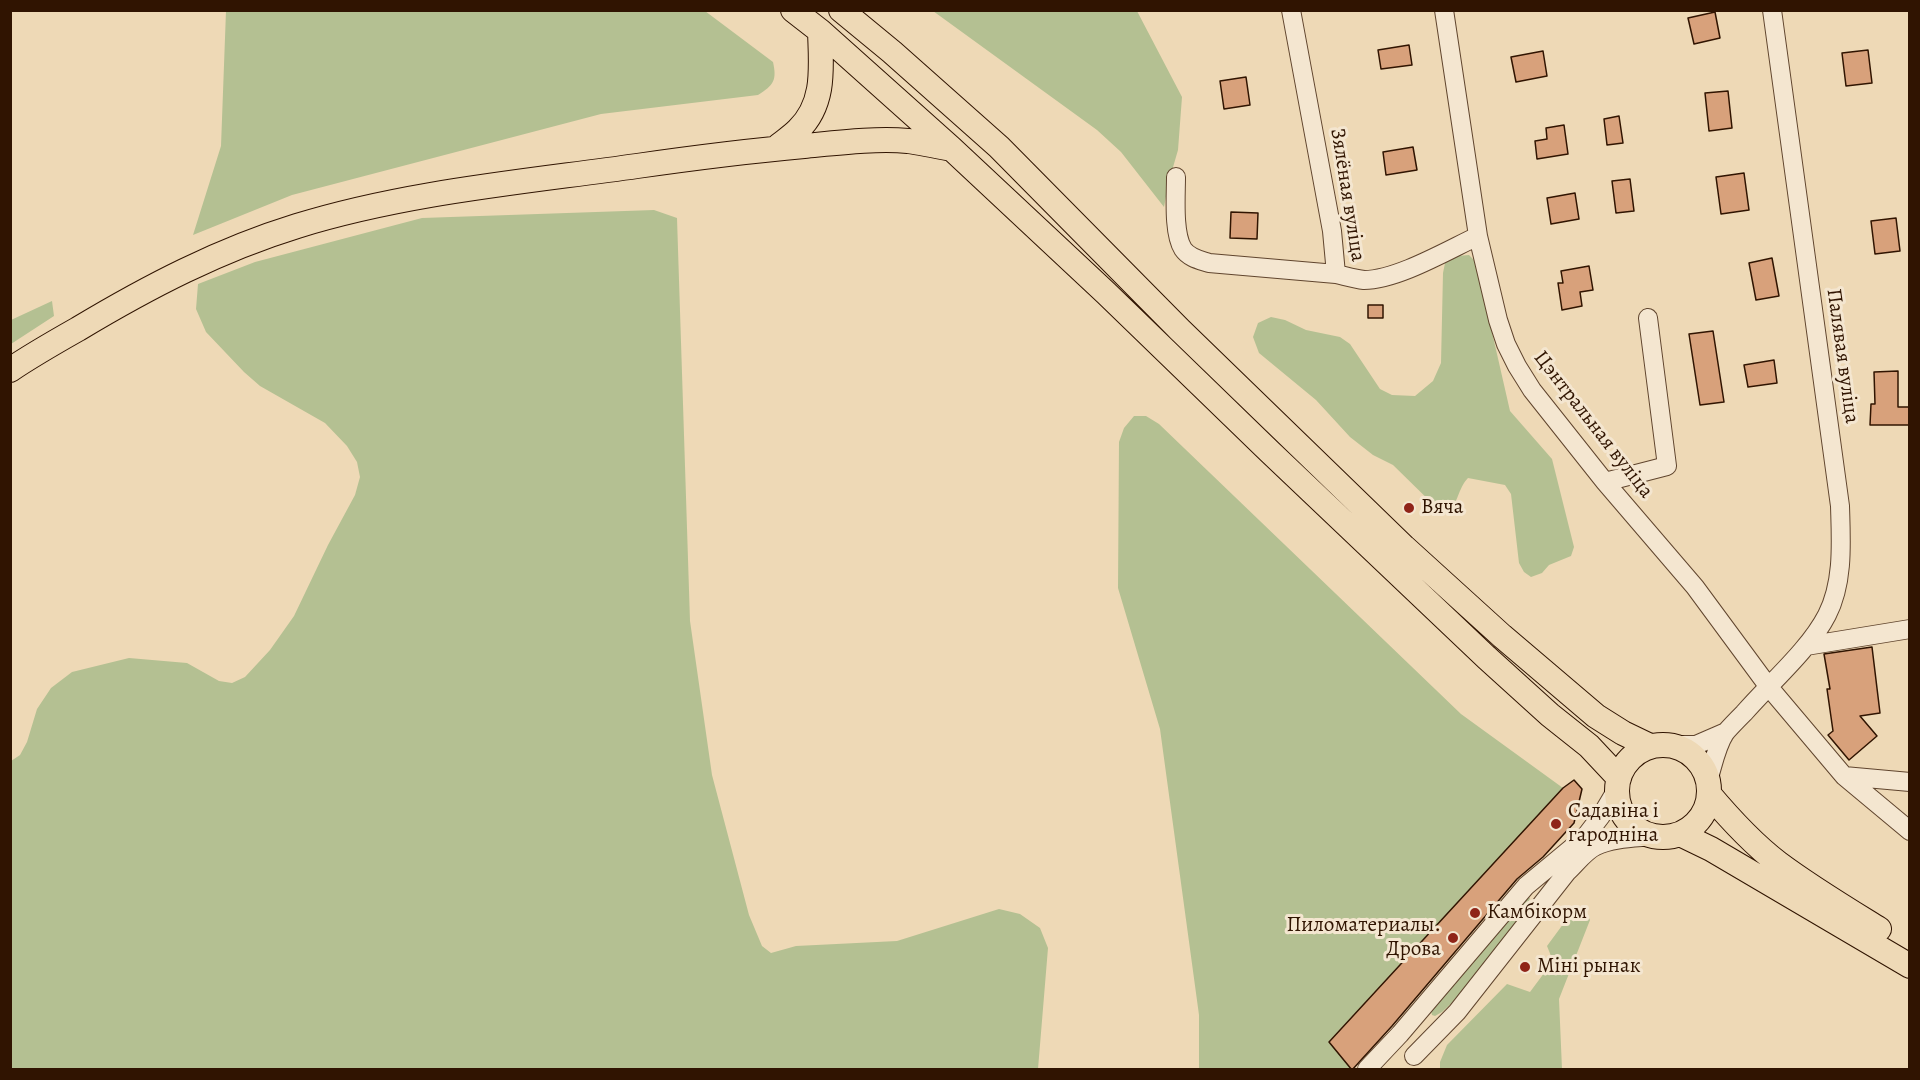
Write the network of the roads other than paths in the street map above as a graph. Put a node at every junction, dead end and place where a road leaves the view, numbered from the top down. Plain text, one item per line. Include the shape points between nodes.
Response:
1 (793, 10) edge
2 (842, 10) edge
3 (1291, 10) edge
4 (1444, 10) edge
5 (1772, 10) edge
6 (820, 31) junction
7 (776, 148) junction
8 (952, 149) junction
9 (1176, 177) dead end
10 (1478, 236) junction
11 (1336, 274) junction
12 (1648, 318) dead end
13 (10, 370) edge
14 (1605, 482) junction
15 (1910, 629) edge
16 (1806, 646) junction
17 (1768, 686) junction
18 (1726, 732) junction
19 (1657, 746) junction
20 (1844, 776) junction
21 (1910, 782) edge
22 (1618, 784) junction
23 (1708, 788) junction
24 (1910, 831) edge
25 (1680, 834) junction
26 (1654, 836) junction
27 (1910, 948) edge
28 (1910, 966) edge
29 (1400, 1034) junction
30 (1418, 1063) edge
31 (1367, 1069) edge

1 - 6 main road
2 - 19 main road via 999,147 1180,330 1502,636 1596,716 1623,733
3 - 11 street, Зялёная вуліца via 1328,209
4 - 10 street, Цэнтральная вуліца
5 - 16 street, Палявая вуліца via 1840,506 1840,558 1834,596 1828,613
6 - 7 main road via 819,94 811,114
6 - 8 main road
7 - 8 main road via 906,141
7 - 13 main road via 458,191 387,203 297,226 232,248 162,281
8 - 22 main road via 1486,657 1589,746
9 - 11 street via 1178,233 1183,249 1193,258 1209,263
10 - 11 street, Зялёная вуліца via 1403,271 1378,278 1363,280
10 - 14 street, Цэнтральная вуліца via 1498,320 1517,366
12 - 14 street via 1667,466
14 - 17 street, Цэнтральная вуліца via 1695,587
15 - 16 street
16 - 17 street, Палявая вуліца
17 - 18 street, Палявая вуліца
17 - 20 street, Цэнтральная вуліца
18 - 19 street via 1695,745
18 - 23 street via 1715,756
19 - 22 main road via 1630,758
19 - 23 main road via 1679,747 1693,755 1702,767
20 - 21 street
20 - 24 street, Цэнтральная вуліца
22 - 26 main road via 1623,814 1642,832
22 - 29 street via 1584,837 1526,886
23 - 25 main road via 1704,811 1694,825
23 - 27 main road via 1731,819 1777,862
25 - 26 main road
25 - 28 main road
26 - 30 street via 1595,846 1567,872
29 - 30 street
29 - 31 street

